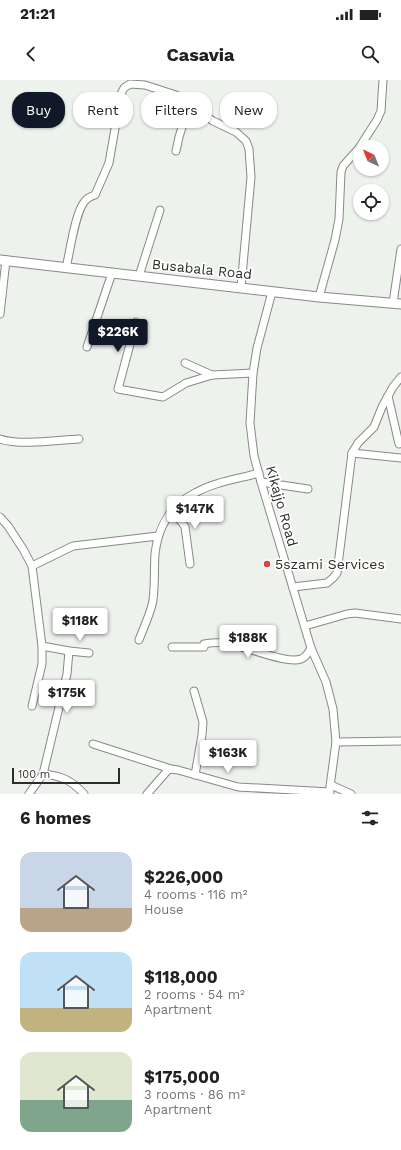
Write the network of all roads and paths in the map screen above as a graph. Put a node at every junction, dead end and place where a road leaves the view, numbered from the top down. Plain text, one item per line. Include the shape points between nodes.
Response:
1 (383, 80) edge
2 (165, 92) edge
3 (212, 120) edge
4 (182, 128) edge
5 (176, 151) dead end
6 (160, 210) dead end
7 (401, 249) edge
8 (3, 260) edge
9 (66, 268) junction
10 (112, 273) junction
11 (139, 276) junction
12 (241, 287) junction
13 (272, 292) junction
14 (319, 297) junction
15 (397, 304) edge
16 (0, 314) edge
17 (136, 322) dead end
18 (87, 347) dead end
19 (184, 363) dead end
20 (253, 373) junction
21 (212, 375) junction
22 (401, 377) edge
23 (388, 396) junction
24 (79, 439) dead end
25 (1, 442) edge
26 (400, 444) dead end
27 (352, 454) junction
28 (401, 458) edge
29 (259, 473) junction
30 (261, 482) junction
31 (308, 489) dead end
32 (170, 513) junction
33 (0, 517) edge
34 (158, 536) junction
35 (190, 564) dead end
36 (32, 566) junction
37 (293, 587) junction
38 (401, 619) edge
39 (305, 626) junction
40 (139, 640) dead end
41 (42, 646) junction
42 (172, 647) dead end
43 (312, 648) junction
44 (69, 650) junction
45 (89, 653) dead end
46 (194, 691) dead end
47 (32, 706) dead end
48 (401, 741) edge
49 (336, 742) junction
50 (93, 744) dead end
51 (171, 769) junction
52 (43, 774) junction
53 (194, 774) junction
54 (330, 791) edge
55 (29, 794) edge
56 (84, 794) edge
57 (147, 794) edge
58 (352, 794) edge

1 - 14 street via 381,111 377,120 340,172 339,220
2 - 9 street via 145,85 130,84 124,88 109,163 95,194 84,202 77,218
3 - 12 street via 236,132 250,149 251,177
4 - 5 street
6 - 11 street
7 - 15 street
8 - 9 street, Busabala Road
8 - 16 street
9 - 10 street, Busabala Road
10 - 11 street, Busabala Road
10 - 18 street
11 - 12 street, Busabala Road
12 - 13 street, Busabala Road
13 - 14 street, Busabala Road
13 - 20 street, Kikajjo Road
14 - 15 street, Busabala Road
17 - 21 street via 118,389 163,397 186,383
19 - 21 street
20 - 21 street
20 - 29 street, Kikajjo Road via 250,423
22 - 23 street
23 - 26 street
23 - 27 street via 374,427 358,443
24 - 25 street
27 - 28 street
27 - 37 street via 337,573 327,583
29 - 30 street, Kikajjo Road
29 - 32 street via 207,487 182,501
30 - 31 street
30 - 37 street, Kikajjo Road
32 - 34 street
32 - 35 street via 185,527
33 - 36 street
34 - 36 street via 72,546
34 - 40 street via 153,601
36 - 41 street
37 - 39 street, Kikajjo Road
38 - 39 street via 355,613
39 - 43 street, Kikajjo Road
41 - 44 street
41 - 47 street via 42,664
42 - 43 street via 204,647 204,644 222,642 294,660 301,659
43 - 49 street, Kikajjo Road via 326,682 333,709
44 - 45 street
44 - 52 street via 67,674
46 - 53 street via 204,722
48 - 49 street
49 - 54 street, Kikajjo Road
50 - 51 street
51 - 53 street
51 - 57 street
52 - 55 street
52 - 56 street via 63,778
53 - 54 street via 238,787
54 - 58 street

